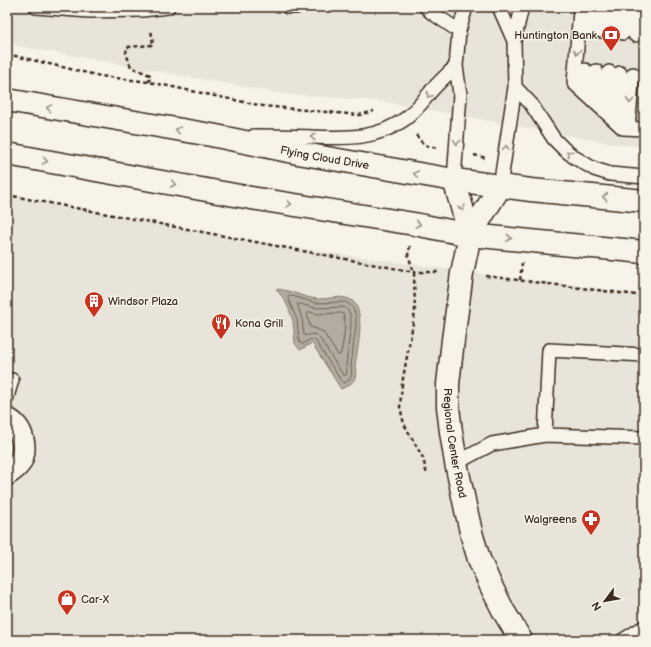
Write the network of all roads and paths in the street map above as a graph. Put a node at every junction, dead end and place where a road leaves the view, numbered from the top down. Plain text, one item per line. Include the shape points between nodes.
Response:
1 (36, 7) edge
2 (168, 7) edge
3 (288, 7) edge
4 (296, 7) edge
5 (426, 7) edge
6 (466, 7) edge
7 (500, 7) edge
8 (522, 7) edge
9 (592, 7) edge
10 (603, 7) edge
11 (614, 7) edge
12 (625, 7) edge
13 (637, 7) edge
14 (149, 9) junction
15 (459, 31) junction
16 (612, 32) junction
17 (514, 41) junction
18 (7, 54) edge
19 (456, 66) junction
20 (609, 72) junction
21 (149, 82) junction
22 (515, 87) junction
23 (589, 96) junction
24 (7, 100) edge
25 (606, 111) junction
26 (404, 120) junction
27 (622, 125) junction
28 (644, 129) edge
29 (211, 135) junction
30 (456, 152) junction
31 (7, 154) edge
32 (504, 161) junction
33 (644, 177) edge
34 (454, 180) junction
35 (500, 187) junction
36 (7, 195) edge
37 (644, 201) edge
38 (470, 235) junction
39 (644, 252) edge
40 (414, 272) junction
41 (462, 272) junction
42 (644, 296) edge
43 (644, 355) edge
44 (12, 380) dead end
45 (7, 397) edge
46 (7, 419) edge
47 (545, 435) junction
48 (644, 438) edge
49 (456, 463) junction
50 (7, 474) edge
51 (427, 475) dead end
52 (644, 627) edge
53 (521, 640) edge
54 (624, 640) edge

1 - 14 lane via 89,11
2 - 14 lane
3 - 4 lane
5 - 15 lane
6 - 15 lane
7 - 17 lane
8 - 17 lane
9 - 16 lane
9 -> 23 lane via 580,11 574,83
10 - 16 lane
11 - 16 lane
12 - 16 lane
13 - 16 lane
14 - 21 path via 153,45 127,47 126,53 131,66 150,75
15 - 19 lane
17 - 22 lane
18 - 21 path via 100,76
19 -> 26 lane
19 -> 30 lane via 460,94
20 - 23 lane
20 - 25 lane
20 -> 27 lane
21 - 26 path via 263,106 359,115 393,107
32 -> 22 lane
33 -> 22 lane via 610,174 594,169 574,157 554,139 532,104
23 - 25 lane
29 -> 24 main road, Flying Cloud Drive
25 - 27 lane
26 -> 29 lane via 385,131 364,137
26 - 30 path via 424,145
27 - 28 lane
34 -> 29 main road, Flying Cloud Drive
30 - 32 path
30 - 34 lane
31 -> 38 main road
32 - 35 lane
34 - 35 main road, Flying Cloud Drive
34 -> 38 main road, Regional Center Road
37 -> 35 main road, Flying Cloud Drive
35 - 38 main road, Regional Center Road
36 - 40 path
38 -> 39 main road
38 - 41 main road, Regional Center Road
40 - 41 path
40 - 51 path via 415,312 400,407 404,424 423,458
41 - 42 path
41 - 49 main road, Regional Center Road via 448,384 450,432
43 - 47 lane via 549,350
44 - 45 lane
46 - 50 main road via 17,428 24,446 19,464
47 - 48 lane
47 - 49 lane via 492,444
49 - 53 main road, Regional Center Road via 479,559 504,612
52 - 54 lane

